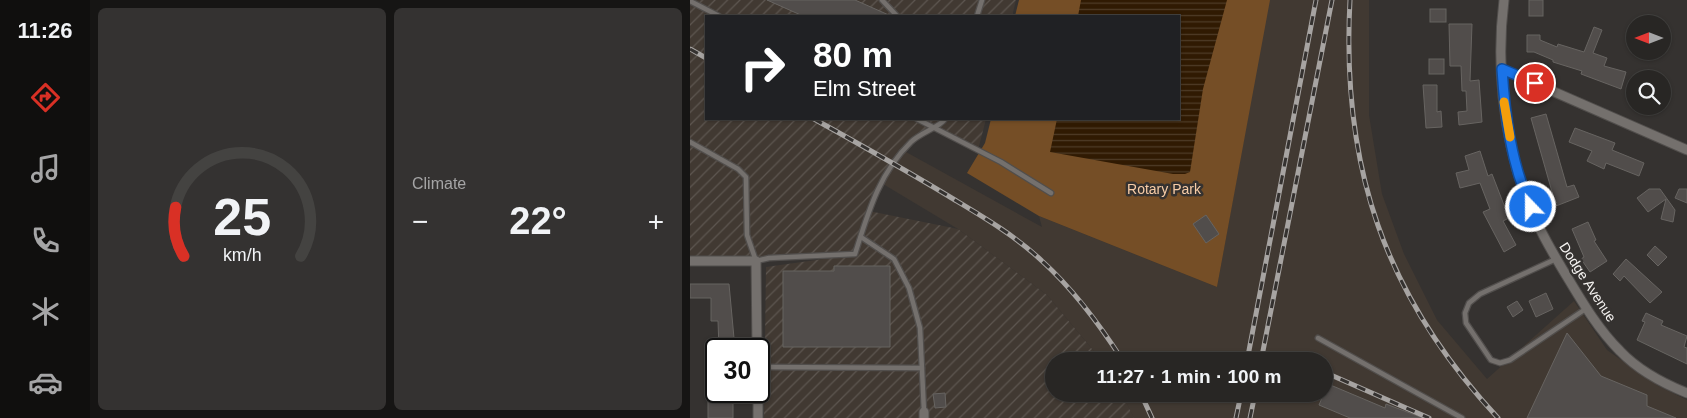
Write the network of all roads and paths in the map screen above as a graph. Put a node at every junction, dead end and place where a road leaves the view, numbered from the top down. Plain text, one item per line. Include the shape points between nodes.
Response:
1 (882, 0) edge
2 (982, 0) edge
3 (1504, 0) edge
4 (690, 1) edge
5 (717, 15) edge
6 (896, 15) edge
7 (977, 15) edge
8 (1502, 69) junction
9 (918, 120) edge
10 (943, 120) edge
11 (932, 127) junction
12 (690, 142) edge
13 (1687, 150) edge
14 (1051, 193) dead end
15 (860, 237) junction
16 (1556, 259) junction
17 (690, 261) edge
18 (756, 261) junction
19 (1587, 308) junction
20 (757, 338) edge
21 (1318, 338) dead end
22 (770, 367) edge
23 (922, 368) junction
24 (1687, 393) edge
25 (758, 403) edge
26 (924, 415) edge
27 (758, 418) edge
28 (1462, 418) edge

1 - 6 lane
2 - 7 lane
3 - 8 street, Dodge Avenue
4 - 5 lane
8 - 13 street
8 - 16 street, Dodge Avenue via 1505,110 1524,192
9 - 11 lane
10 - 11 lane
11 - 14 lane via 1001,162
11 - 15 lane via 918,135 892,163 871,202
12 - 18 lane via 738,169 746,177 748,235
15 - 18 lane via 856,254
15 - 23 lane via 894,259 909,288 920,328
16 - 19 street, Dodge Avenue
16 - 19 lane via 1480,294 1469,303 1466,323 1490,360 1500,363 1510,360
17 - 18 street
18 - 20 street
19 - 24 street, Dodge Avenue via 1620,352 1648,374
21 - 28 lane
22 - 23 lane
23 - 26 lane
25 - 27 street

